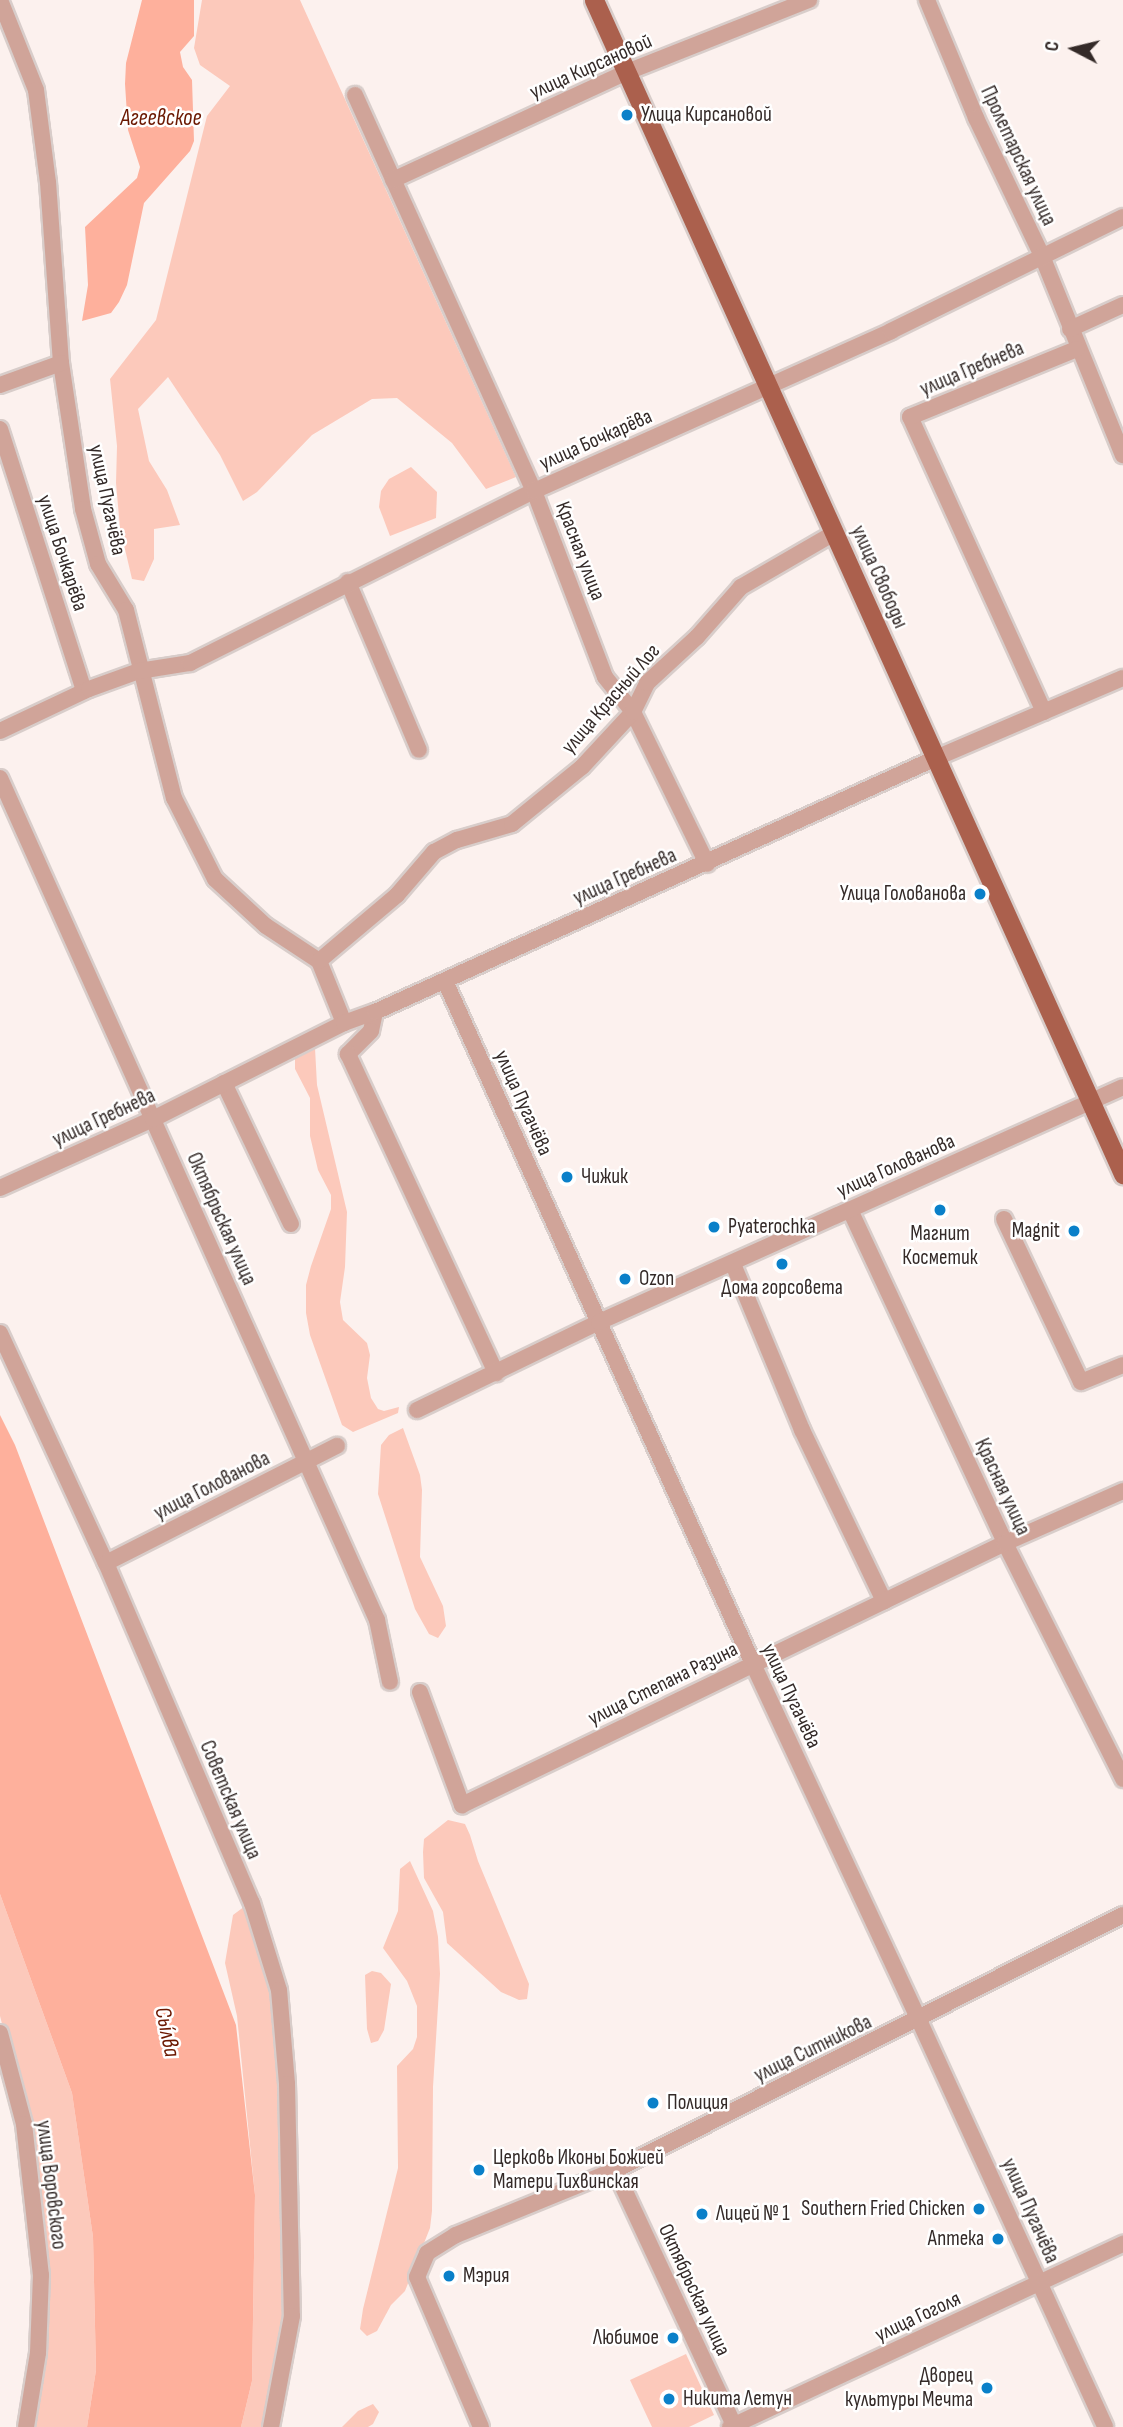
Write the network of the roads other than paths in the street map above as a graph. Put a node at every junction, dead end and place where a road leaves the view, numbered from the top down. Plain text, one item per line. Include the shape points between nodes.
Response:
1 (594, 0) edge
2 (809, 0) edge
3 (927, 0) edge
4 (4, 2) edge
5 (790, 4) edge
6 (627, 72) junction
7 (355, 95) dead end
8 (393, 180) junction
9 (1123, 217) edge
10 (1042, 256) junction
11 (1123, 305) edge
12 (1070, 329) junction
13 (1077, 349) junction
14 (61, 363) junction
15 (0, 385) edge
16 (768, 386) junction
17 (0, 429) edge
18 (1123, 455) edge
19 (534, 491) junction
20 (834, 533) junction
21 (348, 582) junction
22 (139, 671) junction
23 (1123, 678) edge
24 (84, 691) junction
25 (633, 712) junction
26 (1044, 712) junction
27 (0, 731) edge
28 (419, 750) dead end
29 (936, 758) junction
30 (0, 778) edge
31 (707, 864) junction
32 (319, 961) junction
33 (445, 981) junction
34 (375, 1012) junction
35 (344, 1023) junction
36 (224, 1083) junction
37 (1123, 1087) edge
38 (1090, 1101) junction
39 (153, 1119) junction
40 (1123, 1174) edge
41 (0, 1188) edge
42 (850, 1210) junction
43 (1004, 1219) dead end
44 (291, 1224) dead end
45 (733, 1264) junction
46 (599, 1322) junction
47 (0, 1333) edge
48 (1123, 1364) edge
49 (496, 1373) junction
50 (417, 1410) dead end
51 (337, 1446) dead end
52 (308, 1461) junction
53 (1123, 1491) edge
54 (1005, 1543) junction
55 (106, 1563) junction
56 (884, 1601) junction
57 (752, 1664) junction
58 (390, 1682) dead end
59 (420, 1692) dead end
60 (1123, 1779) edge
61 (1123, 1915) edge
62 (919, 2020) junction
63 (0, 2033) edge
64 (615, 2170) junction
65 (1123, 2244) edge
66 (1040, 2284) junction
67 (733, 2426) edge
68 (26, 2427) edge
69 (271, 2427) edge
70 (481, 2427) edge
71 (1105, 2427) edge

1 - 6 main road, улица Свободы
2 - 5 street, улица Кирсановой
3 - 10 street, Пролетарская улица via 976,118
4 - 14 street, улица Пугачёва via 36,90
5 - 6 street, улица Кирсановой
6 - 8 street, улица Кирсановой
6 - 16 main road, улица Свободы
7 - 8 street, Красная улица
8 - 19 street, Красная улица
9 - 10 street, улица Бочкарёва
10 - 12 street, Пролетарская улица
10 - 16 street, улица Бочкарёва
11 - 12 street
12 - 13 street, Пролетарская улица
13 - 18 street, Пролетарская улица
13 - 26 street, улица Гребнева via 910,417
14 - 15 street
14 - 22 street, улица Пугачёва via 83,509 98,564 126,610
16 - 19 street, улица Бочкарёва
16 - 20 main road, улица Свободы
17 - 24 street, улица Бочкарёва
19 - 21 street, улица Бочкарёва
19 - 25 street, Красная улица via 604,677
20 - 25 street, улица Красный Лог via 741,587 697,638 648,683
20 - 29 main road, улица Свободы
21 - 22 street, улица Бочкарёва via 190,663
21 - 28 street
22 - 24 street, улица Бочкарёва
22 - 32 street, улица Пугачёва via 174,797 215,879 266,926
23 - 26 street, улица Гребнева
24 - 27 street, улица Бочкарёва
25 - 31 street, Красная улица
25 - 32 street, улица Красный Лог via 582,767 512,824 457,840 434,852 397,895
26 - 29 street, улица Гребнева
29 - 31 street, улица Гребнева
29 - 38 main road, улица Свободы
30 - 39 street, Октябрьская улица
31 - 33 street, улица Гребнева
32 - 35 street
33 - 34 street, улица Гребнева
33 - 46 street, улица Пугачёва
34 - 35 street, улица Гребнева
34 - 49 street via 371,1031 348,1054
35 - 36 street, улица Гребнева
36 - 39 street, улица Гребнева
36 - 44 street
37 - 38 street, улица Голованова
38 - 40 main road, улица Свободы
38 - 42 street, улица Голованова
39 - 41 street, улица Гребнева
39 - 52 street, Октябрьская улица
42 - 45 street, улица Голованова
42 - 54 street, Красная улица
43 - 48 street via 1081,1382
45 - 46 street, улица Голованова
45 - 56 street via 802,1430
46 - 49 street, улица Голованова
46 - 57 street, улица Пугачёва
47 - 55 street, Советская улица
49 - 50 street, улица Голованова
51 - 52 street, улица Голованова
52 - 55 street, улица Голованова
52 - 58 street, Октябрьская улица via 377,1619
53 - 54 street, улица Степана Разина
54 - 56 street, улица Степана Разина
54 - 60 street, Красная улица
55 - 69 street, Советская улица via 251,1903 279,1990 288,2084 292,2315
56 - 57 street, улица Степана Разина
57 - 59 street, улица Степана Разина via 462,1805
57 - 62 street, улица Пугачёва
61 - 62 street, улица Ситникова
62 - 64 street, улица Ситникова
62 - 66 street, улица Пугачёва
63 - 68 street, улица Воровского via 24,2124 41,2275 38,2353
64 - 67 street, Октябрьская улица
64 - 70 street, улица Ситникова via 456,2235 427,2253 416,2277
65 - 66 street, улица Гоголя
66 - 67 street, улица Гоголя
66 - 71 street, улица Пугачёва

